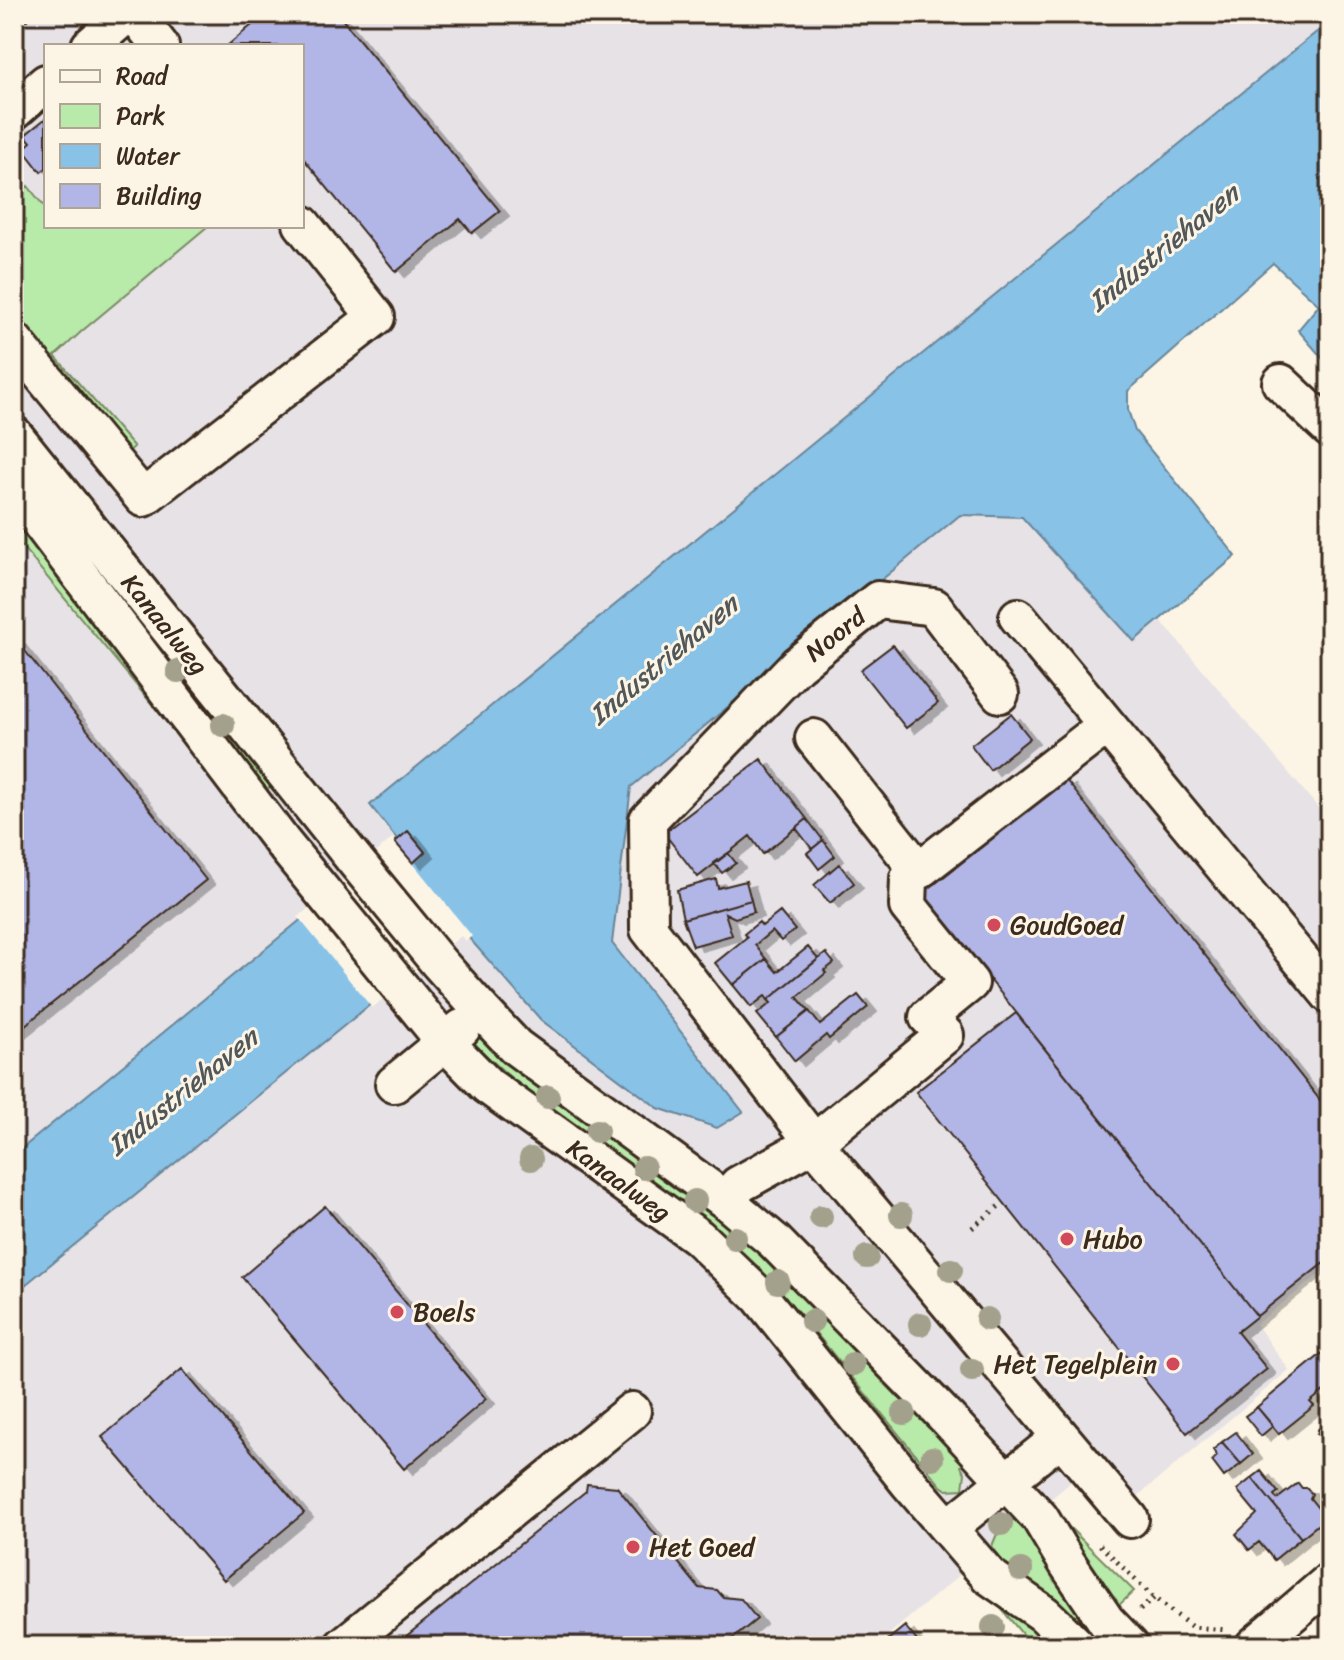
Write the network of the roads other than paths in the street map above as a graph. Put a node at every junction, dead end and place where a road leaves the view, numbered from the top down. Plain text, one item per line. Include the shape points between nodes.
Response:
1 (127, 14) edge
2 (135, 14) edge
3 (92, 44) edge
4 (158, 44) edge
5 (44, 85) edge
6 (14, 111) edge
7 (304, 227) edge
8 (14, 341) edge
9 (1281, 383) dead end
10 (1330, 429) edge
11 (14, 435) edge
12 (14, 488) edge
13 (1018, 617) dead end
14 (1000, 694) dead end
15 (1107, 725) junction
16 (814, 738) dead end
17 (316, 812) junction
18 (273, 850) junction
19 (918, 870) junction
20 (1330, 995) edge
21 (482, 1011) junction
22 (445, 1042) junction
23 (394, 1084) dead end
24 (814, 1143) junction
25 (725, 1200) junction
26 (632, 1411) dead end
27 (1061, 1437) junction
28 (1006, 1481) junction
29 (1130, 1519) dead end
30 (948, 1528) junction
31 (1330, 1581) edge
32 (343, 1646) edge
33 (1077, 1646) edge
34 (1130, 1646) edge
35 (1254, 1646) edge

1 - 3 street
2 - 4 street
5 - 6 street
7 - 8 street via 376,317 143,498
9 - 10 street
11 - 17 street, Kanaalweg
12 - 18 street, Kanaalweg
13 - 15 street
14 - 24 street, Noord via 934,607 878,600 797,665 648,820 649,929
15 - 19 street
15 - 20 street
16 - 19 street
17 - 18 street
17 - 21 street, Kanaalweg
18 - 22 street, Kanaalweg via 323,891
19 - 24 street via 909,878 908,906 970,983 928,1017 945,1035
21 - 22 street
21 - 25 street, Kanaalweg via 516,1047
22 - 23 street
22 - 30 street, Kanaalweg via 488,1086 698,1237 760,1297
24 - 25 street via 738,1185
24 - 27 street
25 - 28 street, Kanaalweg via 774,1241
26 - 32 street
27 - 28 street
27 - 29 street
28 - 30 street
28 - 34 street, Kanaalweg via 1040,1518 1106,1621
30 - 33 street, Kanaalweg via 989,1576 1044,1614
31 - 35 street

